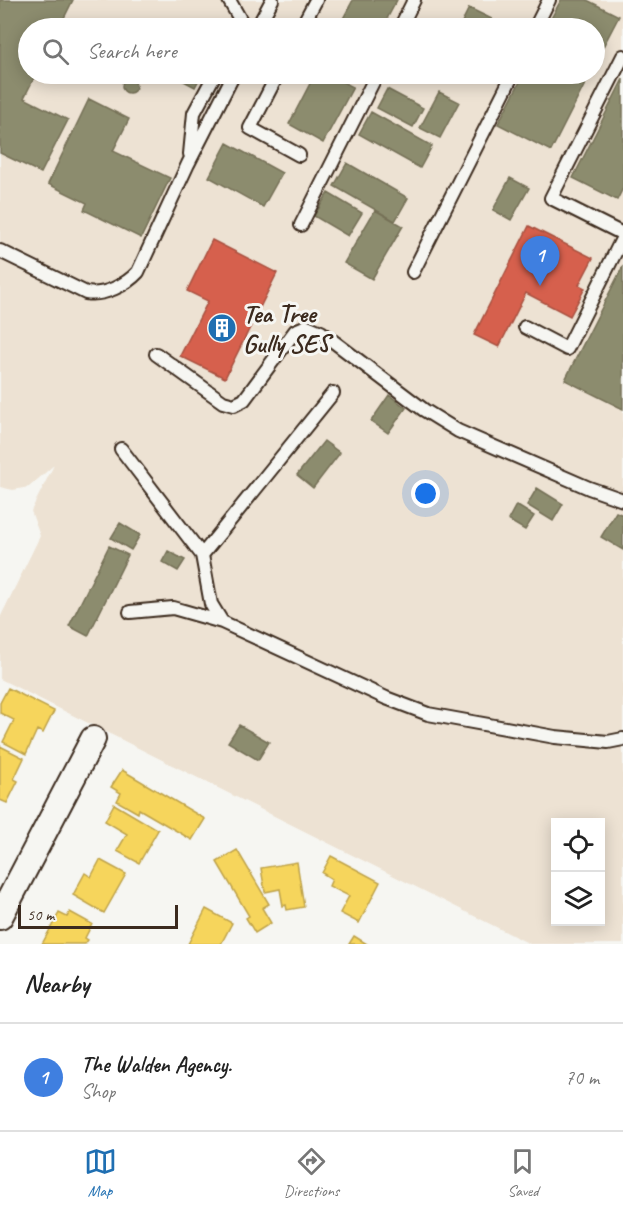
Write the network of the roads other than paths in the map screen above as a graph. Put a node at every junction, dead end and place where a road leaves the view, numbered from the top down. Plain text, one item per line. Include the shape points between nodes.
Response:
1 (228, 0) edge
2 (272, 0) edge
3 (316, 0) edge
4 (414, 0) edge
5 (549, 0) edge
6 (236, 18) edge
7 (262, 18) edge
8 (307, 18) edge
9 (405, 18) edge
10 (540, 18) edge
11 (623, 56) edge
12 (210, 84) edge
13 (229, 84) edge
14 (273, 84) edge
15 (372, 84) edge
16 (508, 84) edge
17 (299, 155) dead end
18 (188, 164) junction
19 (301, 225) dead end
20 (623, 236) edge
21 (0, 251) edge
22 (413, 273) dead end
23 (525, 327) dead end
24 (156, 354) dead end
25 (333, 393) dead end
26 (121, 449) dead end
27 (623, 500) edge
28 (202, 555) junction
29 (130, 612) dead end
30 (222, 622) junction
31 (93, 739) dead end
32 (623, 739) edge
33 (0, 918) edge

1 - 6 lane
2 - 7 lane
3 - 8 lane
4 - 9 lane
5 - 10 lane
11 - 20 lane via 551,198
12 - 18 lane via 194,113
13 - 18 lane
14 - 17 lane via 250,128
15 - 19 lane
16 - 22 lane
18 - 21 lane via 138,272 130,281 94,294 86,293
20 - 23 lane via 567,349
24 - 27 lane via 223,402 234,405 244,400 295,331 307,326 321,332 458,431
25 - 28 lane
26 - 28 lane
28 - 30 lane via 211,604
29 - 30 lane via 173,608
30 - 32 lane via 428,714 555,737 608,742
31 - 33 street

